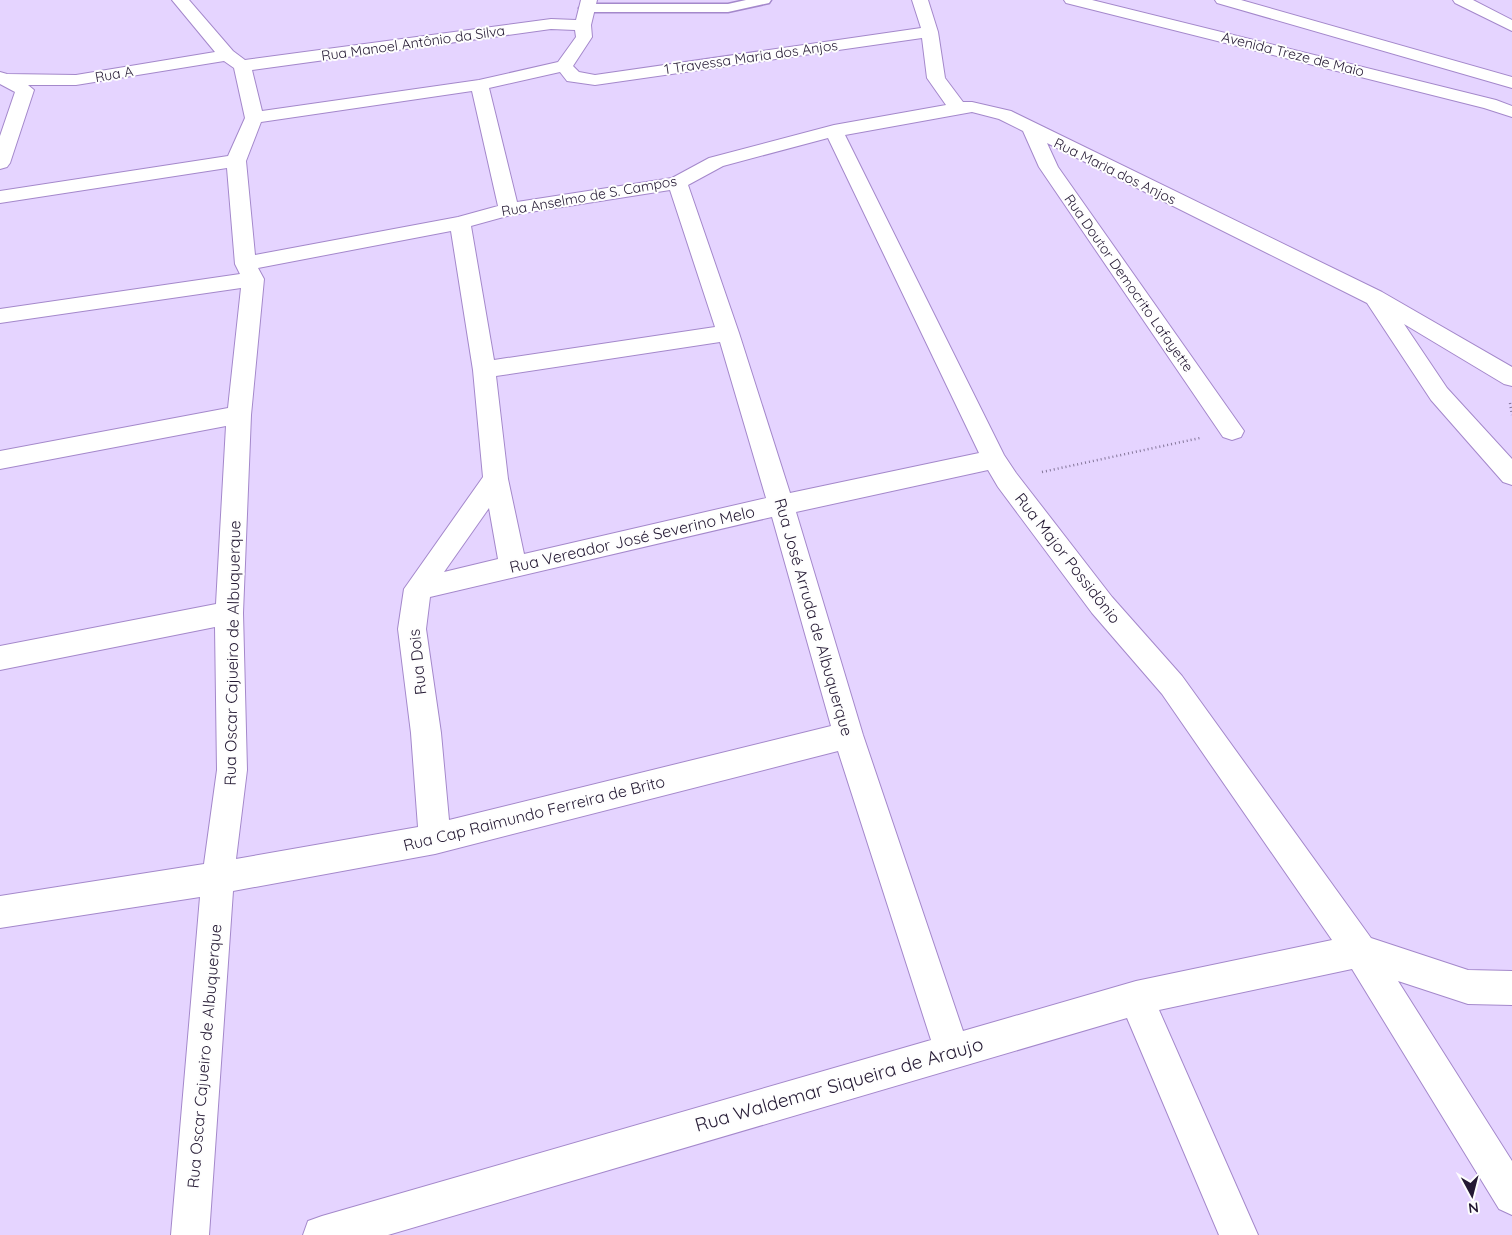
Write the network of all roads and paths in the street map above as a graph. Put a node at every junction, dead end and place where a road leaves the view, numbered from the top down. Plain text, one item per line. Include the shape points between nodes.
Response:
1 (180, 0) edge
2 (764, 0) edge
3 (920, 0) edge
4 (1072, 0) edge
5 (1223, 0) edge
6 (1461, 0) edge
7 (587, 4) edge
8 (583, 25) junction
9 (1512, 26) edge
10 (930, 32) junction
11 (235, 60) junction
12 (568, 72) junction
13 (2, 78) edge
14 (1512, 83) edge
15 (479, 85) junction
16 (958, 108) junction
17 (1512, 112) edge
18 (254, 118) junction
19 (834, 131) junction
20 (1032, 131) junction
21 (236, 161) junction
22 (0, 163) edge
23 (677, 183) junction
24 (0, 197) edge
25 (509, 209) junction
26 (460, 223) junction
27 (249, 272) junction
28 (1374, 297) junction
29 (0, 316) edge
30 (728, 333) junction
31 (484, 370) junction
32 (1512, 378) edge
33 (238, 415) junction
34 (1232, 431) joint
35 (0, 460) edge
36 (1000, 469) junction
37 (1512, 475) edge
38 (496, 479) junction
39 (781, 505) junction
40 (513, 566) junction
41 (417, 589) junction
42 (229, 613) junction
43 (0, 658) edge
44 (848, 735) junction
45 (435, 840) junction
46 (218, 878) junction
47 (0, 912) edge
48 (1360, 951) junction
49 (1512, 988) edge
50 (1136, 998) junction
51 (952, 1050) junction
52 (1512, 1196) edge
53 (190, 1235) edge
54 (322, 1235) edge
55 (1240, 1235) edge

1 - 11 street
2 - 7 lane via 728,8
3 - 10 street
4 - 17 street, Avenida Treze de Maio via 1216,34
5 - 14 street, Avenida Treze de Maio
6 - 9 street
7 - 8 street
8 - 11 street, Rua Manoel Antônio da Silva via 551,24
8 - 12 street via 584,37
10 - 12 street, 1 Travessa Maria dos Anjos via 595,80
10 - 16 street via 936,78
11 - 13 street, Rua A via 76,80
11 - 18 street
12 - 15 street, 1 Travessa Maria dos Anjos
13 - 22 street via 25,90
15 - 18 street, 1 Travessa Maria dos Anjos
15 - 25 street
16 - 19 street, Rua Anselmo de S. Campos
16 - 20 street, Rua Maria dos Anjos via 972,107 1004,115
18 - 21 street, Rua Oscar Cajueiro de Albuquerque
19 - 23 street, Rua Anselmo de S. Campos via 716,162
19 - 36 street, Rua Major Possidônio
20 - 28 street, Rua Maria dos Anjos
20 - 34 street, Rua Doutor Democrito Lafayette via 1049,167
21 - 24 street
21 - 27 street, Rua Oscar Cajueiro de Albuquerque
23 - 25 street, Rua Anselmo de S. Campos
23 - 30 street, Rua José Arruda de Albuquerque
25 - 26 street, Rua Anselmo de S. Campos
26 - 27 street, Rua Anselmo de S. Campos
26 - 31 street
27 - 29 street, Rua Anselmo de S. Campos
27 - 33 street, Rua Oscar Cajueiro de Albuquerque
28 - 32 street, Rua Maria dos Anjos
28 - 37 street via 1439,394
30 - 31 street
30 - 39 street, Rua José Arruda de Albuquerque
31 - 38 street
33 - 35 street
33 - 42 street, Rua Oscar Cajueiro de Albuquerque
34 - 36 path
36 - 39 street, Rua Vereador José Severino Melo
36 - 48 street, Rua Major Possidônio via 1102,605 1172,686
38 - 40 street
38 - 41 street, Rua Dois
39 - 40 street, Rua Vereador José Severino Melo
39 - 44 street, Rua José Arruda de Albuquerque
40 - 41 street, Rua Vereador José Severino Melo
41 - 45 street, Rua Dois via 412,629 426,733
42 - 43 street
42 - 46 street, Rua Oscar Cajueiro de Albuquerque via 232,770
44 - 45 street, Rua Cap Raimundo Ferreira de Brito
44 - 51 street, Rua José Arruda de Albuquerque
45 - 46 street, Rua Cap Raimundo Ferreira de Brito
46 - 47 street, Rua Cap Raimundo Ferreira de Brito
46 - 53 street, Rua Oscar Cajueiro de Albuquerque
48 - 49 street via 1468,987
48 - 50 street, Rua Waldemar Siqueira de Araujo
48 - 52 street, Rua Major Possidônio
50 - 51 street, Rua Waldemar Siqueira de Araujo
50 - 55 street
51 - 54 street, Rua Waldemar Siqueira de Araujo

